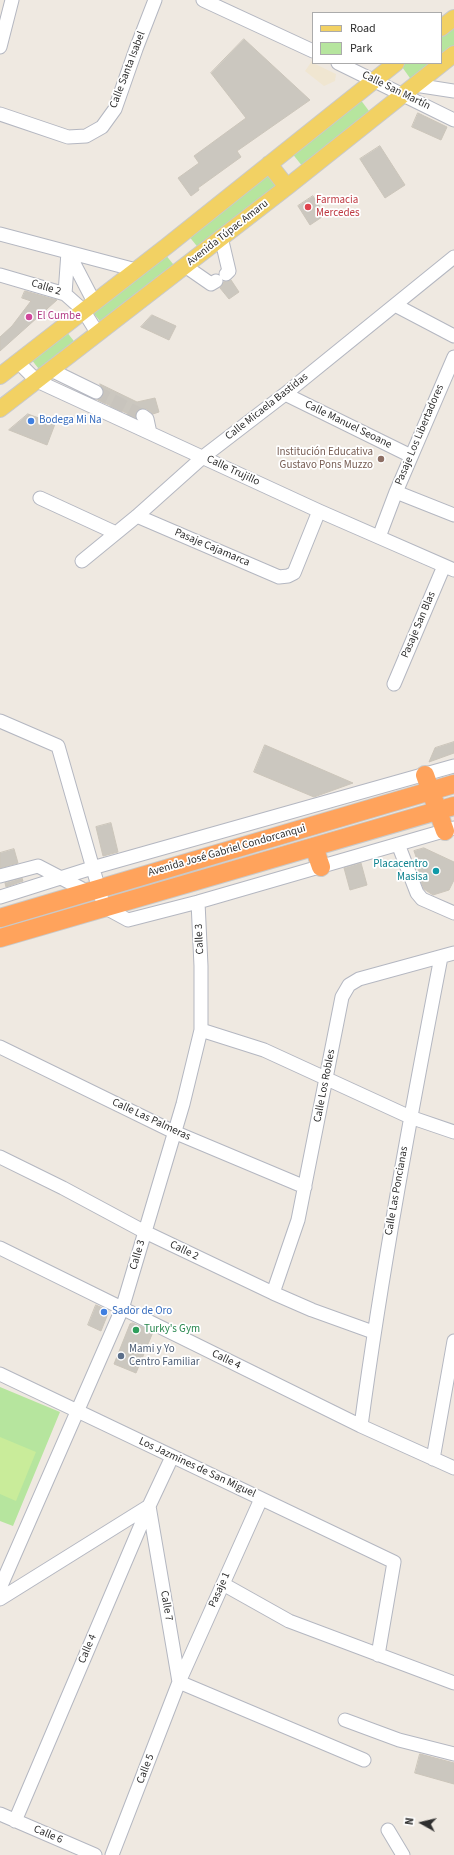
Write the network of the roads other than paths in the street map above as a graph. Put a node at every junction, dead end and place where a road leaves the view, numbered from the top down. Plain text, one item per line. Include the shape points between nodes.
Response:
1 (12, 0) edge
2 (155, 0) edge
3 (203, 0) edge
4 (235, 0) edge
5 (226, 10) junction
6 (454, 18) edge
7 (442, 27) edge
8 (0, 47) edge
9 (312, 51) edge
10 (454, 54) edge
11 (340, 64) edge
12 (395, 64) edge
13 (442, 64) edge
14 (442, 64) edge
15 (374, 80) junction
16 (409, 90) junction
17 (454, 91) edge
18 (454, 108) edge
19 (437, 111) junction
20 (0, 114) edge
21 (454, 120) edge
22 (269, 164) junction
23 (287, 187) junction
24 (0, 234) edge
25 (221, 237) junction
26 (167, 246) junction
27 (68, 252) junction
28 (454, 257) edge
29 (184, 266) junction
30 (136, 270) junction
31 (0, 275) edge
32 (65, 294) junction
33 (395, 305) junction
34 (88, 306) junction
35 (98, 334) junction
36 (454, 336) edge
37 (454, 357) edge
38 (18, 362) junction
39 (51, 370) junction
40 (0, 376) edge
41 (37, 381) junction
42 (284, 394) junction
43 (76, 399) junction
44 (0, 409) edge
45 (143, 416) tunnel mouth
46 (150, 433) junction
47 (411, 456) junction
48 (203, 457) junction
49 (396, 492) junction
50 (40, 498) dead end
51 (319, 511) junction
52 (454, 515) edge
53 (137, 516) junction
54 (116, 533) junction
55 (379, 537) junction
56 (82, 561) dead end
57 (449, 568) edge
58 (394, 684) dead end
59 (0, 721) edge
60 (454, 766) edge
61 (428, 783) junction
62 (454, 784) edge
63 (446, 808) edge
64 (450, 829) edge
65 (398, 844) junction
66 (314, 847) junction
67 (321, 867) junction
68 (92, 868) junction
69 (0, 876) edge
70 (60, 878) junction
71 (93, 891) junction
72 (0, 897) edge
73 (198, 902) junction
74 (104, 907) junction
75 (454, 913) edge
76 (0, 918) edge
77 (0, 938) edge
78 (454, 954) edge
79 (441, 957) junction
80 (201, 1030) junction
81 (0, 1047) edge
82 (326, 1078) junction
83 (410, 1117) junction
84 (174, 1132) junction
85 (454, 1132) edge
86 (0, 1157) edge
87 (304, 1187) junction
88 (145, 1232) junction
89 (0, 1248) edge
90 (273, 1293) junction
91 (122, 1309) junction
92 (373, 1332) junction
93 (454, 1341) edge
94 (0, 1374) edge
95 (77, 1412) junction
96 (361, 1426) junction
97 (172, 1457) junction
98 (433, 1459) junction
99 (454, 1468) edge
100 (261, 1499) junction
101 (149, 1506) junction
102 (223, 1584) junction
103 (0, 1588) edge
104 (0, 1600) edge
105 (378, 1655) junction
106 (180, 1682) junction
107 (454, 1683) edge
108 (345, 1720) dead end
109 (454, 1754) edge
110 (364, 1760) dead end
111 (0, 1814) edge
112 (15, 1821) junction
113 (388, 1830) dead end
114 (95, 1855) edge
115 (112, 1855) edge
116 (403, 1855) edge

1 - 8 street
2 - 20 street, Calle Santa Isabel via 115,109 102,127 86,136 68,136
3 - 5 street
4 - 5 street
5 - 9 street
6 - 7 main road
10 - 14 main road, Avenida Túpac Amaru
11 - 15 street, Calle San Martín
12 - 15 main road
13 - 16 main road, Avenida Túpac Amaru
15 - 16 street, Calle San Martín
15 - 22 main road
16 - 17 street
16 - 19 street, Calle San Martín
16 - 23 main road, Avenida Túpac Amaru
18 - 19 street
19 - 21 street, Calle San Martín
22 - 23 main road
22 - 26 main road
23 - 25 main road, Avenida Túpac Amaru
24 - 27 street
25 - 29 main road, Avenida Túpac Amaru
25 - 29 street via 229,271 212,284
26 - 29 main road
26 - 30 main road
27 - 30 street
27 - 32 street
27 - 34 street
28 - 33 street, Calle Micaela Bastidas
29 - 35 main road, Avenida Túpac Amaru
30 - 34 main road
31 - 32 street, Calle 2
32 - 34 street, Calle 2
33 - 36 street
33 - 42 street, Calle Micaela Bastidas
34 - 35 street, Calle 2
34 - 38 main road
35 - 39 main road, Avenida Túpac Amaru
37 - 47 street, Pasaje Los Libertadores
38 - 40 main road
38 - 41 street, Calle Trujillo
39 - 41 main road, Avenida Túpac Amaru
39 - 43 street via 94,391
41 - 43 street, Calle Trujillo
41 - 44 main road, Avenida Túpac Amaru
42 - 47 street, Calle Manuel Seoane
42 - 48 street, Calle Micaela Bastidas
43 - 46 street, Calle Trujillo
45 - 46 street via 147,419
46 - 48 street, Calle Trujillo
47 - 49 street, Pasaje Los Libertadores
48 - 51 street, Calle Trujillo
48 - 53 street, Calle Micaela Bastidas
49 - 52 street
49 - 55 street, Pasaje Los Libertadores
50 - 54 street
51 - 53 street, Pasaje Cajamarca via 294,573 288,576 279,576
51 - 55 street, Calle Trujillo
53 - 54 street, Calle Micaela Bastidas
54 - 56 street, Calle Micaela Bastidas
55 - 57 street, Calle Trujillo
57 - 58 street, Pasaje San Blas
59 - 68 street via 58,746
60 - 61 street
61 - 62 highway, Avenida José Gabriel Condorcanqui
61 - 63 highway
61 - 68 street
61 - 71 highway, Avenida José Gabriel Condorcanqui
63 - 64 highway
63 - 66 highway, Avenida José Gabriel Condorcanqui
64 - 65 street
65 - 67 street
65 - 75 street via 417,893 422,899
66 - 67 highway
66 - 74 highway, Avenida José Gabriel Condorcanqui
67 - 73 street
68 - 70 street
68 - 71 street
69 - 70 street via 38,866
70 - 71 street
70 - 72 street
71 - 74 street
71 - 76 highway, Avenida José Gabriel Condorcanqui
73 - 74 street via 128,920
73 - 80 street, Calle 3
74 - 77 highway, Avenida José Gabriel Condorcanqui
78 - 79 street, Calle Los Robles
79 - 82 street, Calle Los Robles via 359,978 350,985 342,998
79 - 83 street, Calle Las Poncianas
80 - 82 street via 264,1050
80 - 84 street, Calle 3
81 - 84 street, Calle Las Palmeras
82 - 83 street
82 - 87 street, Calle Los Robles
83 - 85 street
83 - 92 street, Calle Las Poncianas
84 - 87 street, Calle Las Palmeras
84 - 88 street, Calle 3
86 - 88 street, Calle 2
87 - 90 street, Calle Los Robles via 298,1220
88 - 90 street, Calle 2
88 - 91 street, Calle 3
89 - 91 street, Calle 4
90 - 92 street, Calle 2
91 - 95 street, Calle 3
91 - 96 street, Calle 4
92 - 96 street, Calle Las Poncianas
93 - 98 street
94 - 95 street, Los Jazmines de San Miguel
95 - 97 street, Los Jazmines de San Miguel
95 - 103 street, Calle 3
96 - 98 street, Calle 4
97 - 100 street, Los Jazmines de San Miguel
97 - 101 street, Calle 4
98 - 99 street, Calle 4
100 - 102 street, Pasaje 1
100 - 105 street, Los Jazmines de San Miguel via 394,1562
101 - 104 street
101 - 106 street, Calle 7
101 - 112 street, Calle 4
102 - 105 street via 289,1621
102 - 106 street, Pasaje 1
105 - 107 street
106 - 110 street
106 - 115 street, Calle 5
108 - 109 street via 400,1740
111 - 112 street, Calle 6
112 - 114 street, Calle 6
113 - 116 street

